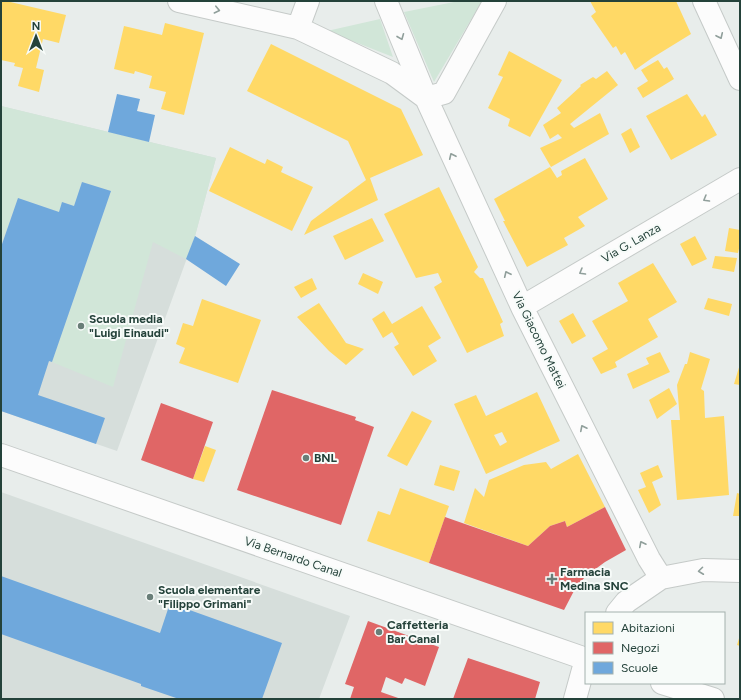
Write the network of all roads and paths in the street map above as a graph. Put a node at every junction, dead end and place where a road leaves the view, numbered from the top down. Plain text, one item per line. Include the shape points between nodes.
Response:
1 (179, 1) edge
2 (308, 1) edge
3 (389, 1) edge
4 (495, 1) edge
5 (704, 1) edge
6 (298, 28) junction
7 (740, 79) edge
8 (426, 98) junction
9 (740, 179) edge
10 (522, 307) junction
11 (1, 455) edge
12 (740, 571) edge
13 (661, 578) junction
14 (618, 612) edge
15 (585, 659) edge
16 (585, 663) edge
17 (665, 684) edge
18 (575, 699) edge
19 (713, 699) edge

1 -> 6 street
2 - 6 street
3 -> 8 street, Via Giacomo Mattei
4 - 8 street via 444,93
5 -> 7 street
6 - 8 street via 392,72
10 -> 8 street, Via Giacomo Mattei
9 -> 10 street, Via G. Lanza
13 -> 10 street, Via Giacomo Mattei via 649,560
11 - 15 street, Via Bernardo Canal
12 -> 13 street via 703,570
13 - 14 street via 626,602
16 - 18 street
17 - 19 street

